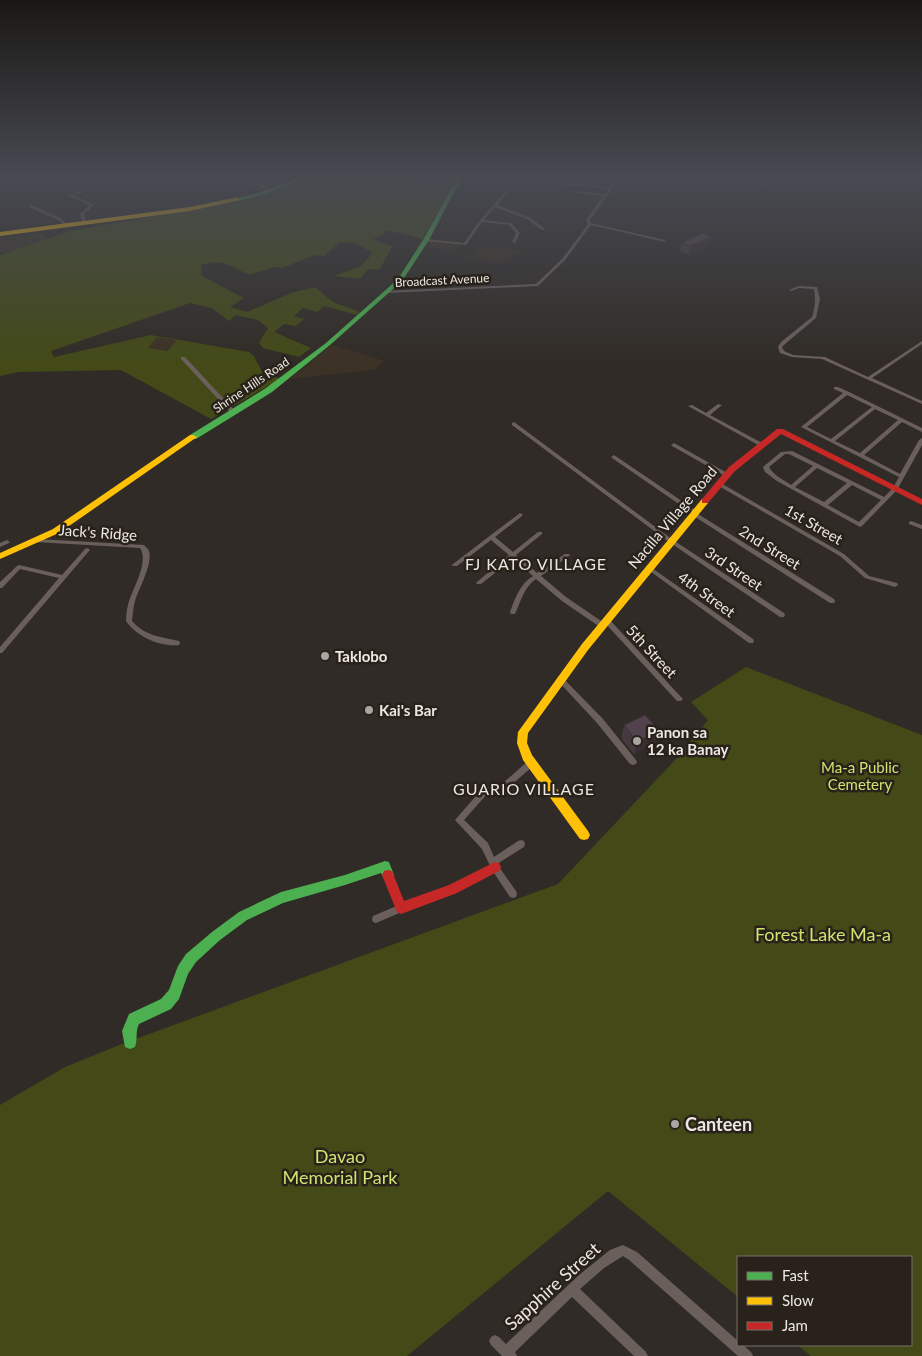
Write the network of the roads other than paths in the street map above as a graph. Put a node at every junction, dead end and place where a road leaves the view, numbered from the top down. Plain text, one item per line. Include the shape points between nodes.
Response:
1 (469, 238) edge
2 (516, 238) edge
3 (579, 238) edge
4 (652, 238) edge
5 (426, 240) joint
6 (664, 241) dead end
7 (514, 242) dead end
8 (791, 290) dead end
9 (386, 292) junction
10 (922, 342) edge
11 (183, 358) dead end
12 (870, 378) junction
13 (836, 388) dead end
14 (847, 393) junction
15 (922, 403) edge
16 (720, 405) dead end
17 (690, 406) dead end
18 (875, 407) junction
19 (233, 412) junction
20 (706, 415) junction
21 (902, 420) junction
22 (514, 424) dead end
23 (922, 430) edge
24 (922, 440) edge
25 (831, 441) junction
26 (762, 444) junction
27 (674, 445) dead end
28 (860, 456) junction
29 (614, 457) dead end
30 (817, 465) junction
31 (726, 475) junction
32 (902, 477) junction
33 (851, 483) junction
34 (719, 484) junction
35 (792, 487) junction
36 (895, 489) junction
37 (885, 500) junction
38 (922, 502) edge
39 (824, 505) junction
40 (695, 514) junction
41 (520, 515) dead end
42 (911, 523) dead end
43 (922, 526) edge
44 (540, 533) dead end
45 (492, 537) junction
46 (37, 541) junction
47 (671, 541) junction
48 (7, 542) dead end
49 (0, 545) edge
50 (88, 550) dead end
51 (568, 555) dead end
52 (0, 556) edge
53 (513, 556) junction
54 (455, 565) dead end
55 (649, 568) junction
56 (64, 576) junction
57 (536, 576) junction
58 (479, 583) dead end
59 (0, 586) edge
60 (894, 586) dead end
61 (832, 601) dead end
62 (513, 612) dead end
63 (782, 615) dead end
64 (604, 623) junction
65 (751, 641) dead end
66 (177, 643) dead end
67 (0, 651) edge
68 (560, 679) junction
69 (679, 699) dead end
70 (633, 762) dead end
71 (531, 763) junction
72 (584, 835) dead end
73 (521, 844) dead end
74 (494, 865) junction
75 (513, 894) dead end
76 (401, 908) junction
77 (376, 919) dead end
78 (130, 1042) dead end
79 (572, 1289) junction
80 (495, 1341) dead end
81 (508, 1354) edge
82 (642, 1356) edge
83 (747, 1356) edge

1 - 5 street via 465,244
2 - 7 street
3 - 9 street, Broadcast Avenue via 538,285
4 - 6 street
5 - 9 main road, Shrine Hills Road via 404,275
8 - 12 street via 816,288 816,312 814,318 783,343 780,347 782,352 792,356 823,358
9 - 19 main road, Shrine Hills Road via 292,373
10 - 12 street
11 - 19 street
12 - 15 street
13 - 14 street
14 - 18 street
14 - 25 street via 804,427
16 - 20 street
17 - 20 street
18 - 21 street
18 - 25 street
19 - 46 main road, Shrine Hills Road
20 - 26 street
21 - 23 street
21 - 28 street
22 - 47 street, 3rd Street
24 - 32 street
25 - 28 street
26 - 31 main road, Nacilla Village Road
26 - 36 main road, Nacilla Village Road via 780,431
27 - 31 street
28 - 32 street
29 - 40 street, 2nd Street
30 - 33 street
30 - 35 street
30 - 35 street via 787,451 767,465 770,474
31 - 34 main road, Nacilla Village Road
32 - 36 street
33 - 37 street
33 - 39 street
34 - 40 main road, Nacilla Village Road
34 - 60 street, 1st Street via 842,555 867,577
35 - 39 street
36 - 37 street
36 - 38 main road, Nacilla Village Road
37 - 39 street via 860,525
40 - 47 main road, Nacilla Village Road
40 - 61 street, 2nd Street
41 - 45 street
42 - 43 street
44 - 53 street
45 - 53 street, 5th Street
45 - 54 street
46 - 52 main road, Shrine Hills Road
46 - 66 street, Jack's Ridge via 142,546 148,558 129,607 129,621 142,634
47 - 55 main road, Nacilla Village Road
47 - 63 street, 3rd Street
48 - 49 street
50 - 56 street
51 - 57 street
53 - 57 street, 5th Street
53 - 58 street
55 - 64 main road, Nacilla Village Road
55 - 65 street, 4th Street
56 - 59 street via 19,567
56 - 67 street
57 - 62 street via 524,586
57 - 64 street, 5th Street via 564,599
64 - 68 main road, Nacilla Village Road
64 - 69 street, 5th Street
68 - 70 street
68 - 71 main road, Nacilla Village Road via 523,732 522,743
71 - 72 main road, Nacilla Village Road
71 - 74 street via 504,787 486,790 459,820 479,838
73 - 74 street
74 - 75 street
74 - 76 main road via 453,889
76 - 77 street
76 - 78 main road via 385,866 262,906 192,956 168,1004 140,1015 130,1023
79 - 81 street, Sapphire Street
79 - 82 street
79 - 83 street, Sapphire Street via 614,1253 624,1250
80 - 81 street

